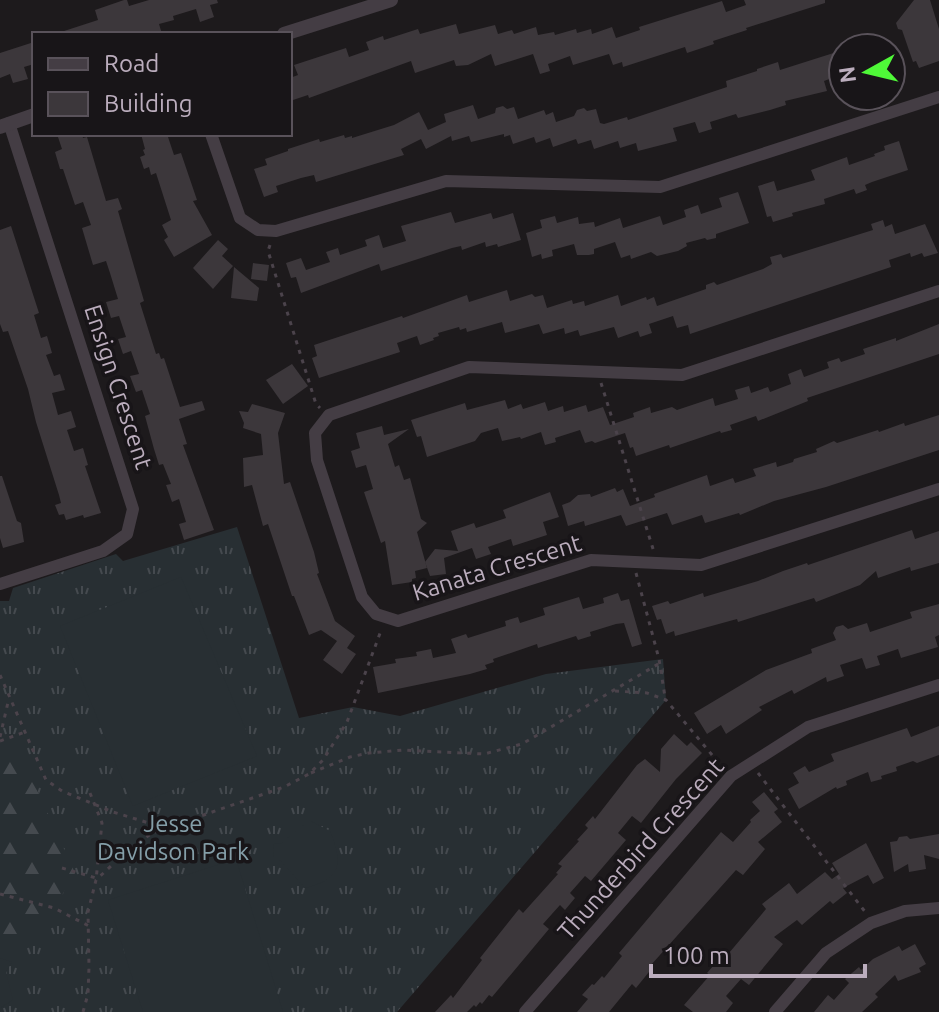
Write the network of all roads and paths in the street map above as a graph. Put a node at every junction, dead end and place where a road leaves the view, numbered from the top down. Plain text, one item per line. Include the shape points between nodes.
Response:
1 (391, 0) edge
2 (290, 32) edge
3 (939, 97) edge
4 (32, 116) edge
5 (5, 125) edge
6 (212, 136) edge
7 (276, 231) junction
8 (939, 291) edge
9 (598, 371) junction
10 (329, 415) junction
11 (939, 489) edge
12 (633, 562) junction
13 (657, 563) junction
14 (0, 584) edge
15 (383, 616) junction
16 (660, 663) junction
17 (0, 675) edge
18 (939, 685) edge
19 (612, 691) junction
20 (665, 697) dead end
21 (9, 698) junction
22 (25, 732) junction
23 (0, 739) edge
24 (752, 763) junction
25 (309, 774) junction
26 (731, 776) junction
27 (90, 793) dead end
28 (165, 828) junction
29 (62, 868) dead end
30 (96, 879) junction
31 (0, 894) edge
32 (939, 908) edge
33 (871, 923) junction
34 (89, 926) junction
35 (83, 1012) edge
36 (525, 1012) edge
37 (775, 1012) edge

1 - 2 street
3 - 7 street via 660,187 446,181
4 - 5 street
5 - 14 street, Ensign Crescent via 133,509 127,534 103,551
6 - 7 street via 240,218 258,230
7 - 10 path via 268,251 316,404
8 - 9 street via 682,375
9 - 10 street via 469,367
9 - 13 path
10 - 15 street, Kanata Crescent via 315,433 317,460 362,597
11 - 13 street, Kanata Crescent via 701,565
12 - 13 street, Kanata Crescent
12 - 15 street, Kanata Crescent via 591,560 398,621
12 - 16 path
15 - 25 path via 347,722
16 - 19 path
16 - 20 path
17 - 21 path
18 - 24 street, Thunderbird Crescent via 808,727
19 - 25 path via 533,739 505,749 484,754 369,753
19 - 26 path via 666,700
21 - 22 path
21 - 23 path
22 - 23 path
22 - 28 path via 46,780 62,791
24 - 26 street, Thunderbird Crescent
24 - 33 path
25 - 28 path
26 - 36 street, Thunderbird Crescent
27 - 30 path via 102,823
28 - 30 path
29 - 30 path
30 - 34 path
31 - 34 path via 54,908
32 - 33 street via 905,911
33 - 37 street via 826,953
34 - 35 path

